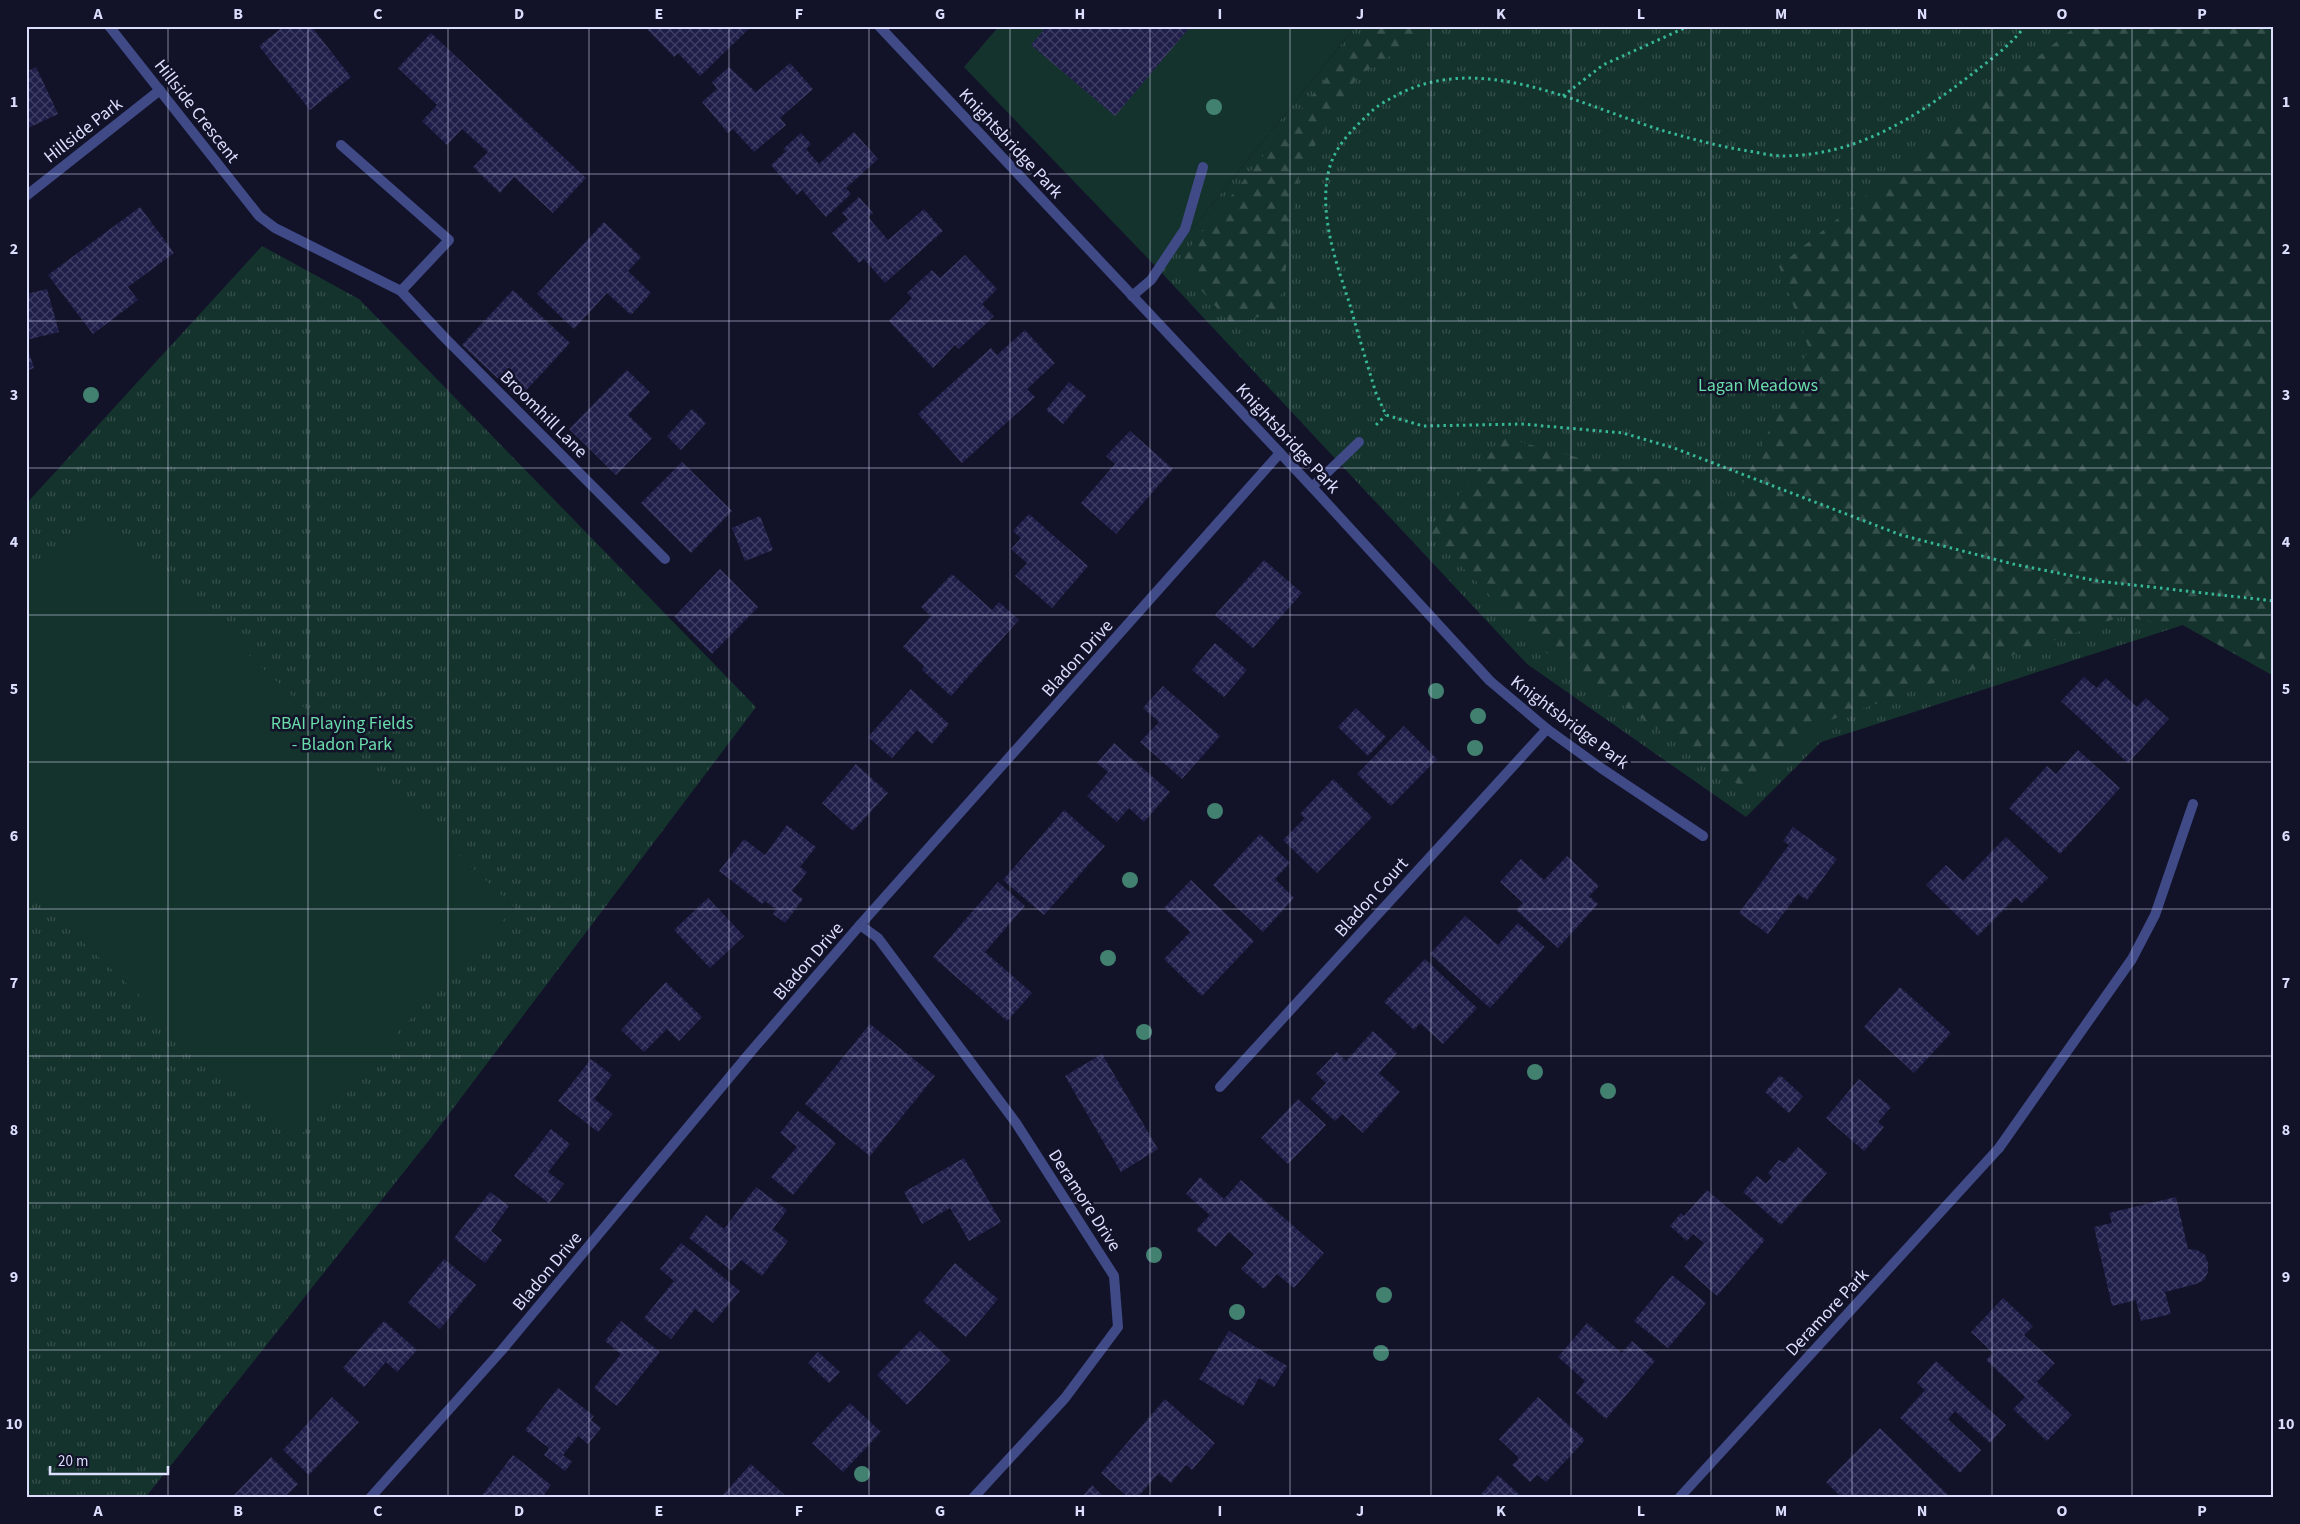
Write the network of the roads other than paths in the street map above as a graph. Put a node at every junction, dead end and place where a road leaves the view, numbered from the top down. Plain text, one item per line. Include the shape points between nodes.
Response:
1 (109, 26) edge
2 (879, 26) edge
3 (160, 90) junction
4 (341, 145) dead end
5 (1203, 166) dead end
6 (26, 196) edge
7 (259, 216) joint
8 (401, 291) junction
9 (1132, 296) junction
10 (1359, 442) dead end
11 (1280, 453) junction
12 (1312, 487) junction
13 (665, 559) dead end
14 (1547, 729) junction
15 (2193, 804) dead end
16 (1703, 836) dead end
17 (860, 925) junction
18 (1220, 1087) dead end
19 (370, 1498) edge
20 (973, 1498) edge
21 (1678, 1498) edge

1 - 3 street, Hillside Crescent
2 - 9 street, Knightsbridge Park
3 - 6 street, Hillside Park
3 - 7 street, Hillside Crescent
4 - 8 street via 449,240
5 - 9 street via 1185,229 1151,280
7 - 8 street, Broomhill Lane via 275,228
8 - 13 street, Broomhill Lane
9 - 11 street, Knightsbridge Park
10 - 12 street
11 - 12 street, Knightsbridge Park
11 - 17 street, Bladon Drive
12 - 14 street, Knightsbridge Park via 1490,681
14 - 16 street, Knightsbridge Park
14 - 18 street, Bladon Court
15 - 21 street, Deramore Park via 2155,915 2132,959 1999,1148
17 - 19 street, Bladon Drive via 502,1350
17 - 20 street, Deramore Drive via 878,938 1016,1123 1114,1276 1118,1327 1065,1398

